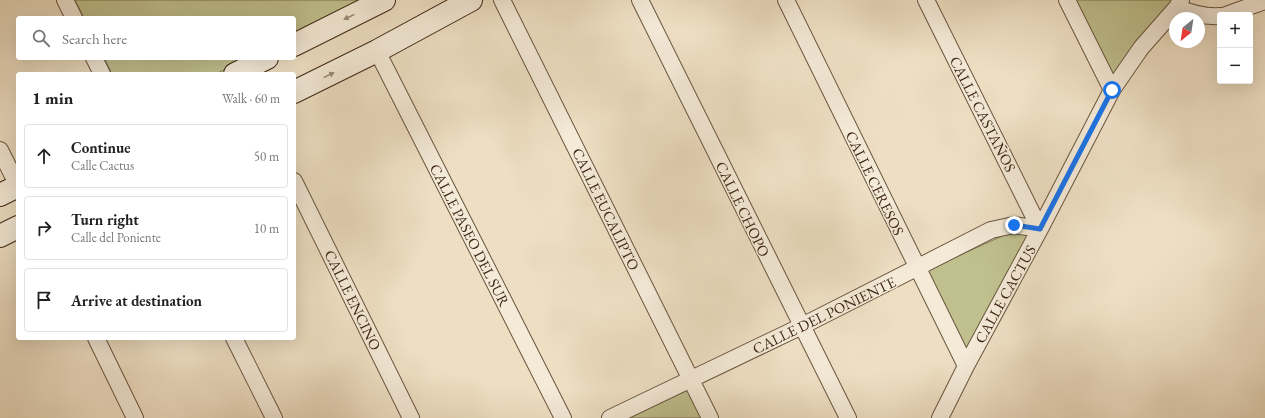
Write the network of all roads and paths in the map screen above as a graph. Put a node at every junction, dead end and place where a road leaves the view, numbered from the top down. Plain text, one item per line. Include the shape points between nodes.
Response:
1 (65, 0) edge
2 (384, 0) edge
3 (472, 0) edge
4 (502, 0) edge
5 (640, 0) edge
6 (786, 0) edge
7 (926, 0) edge
8 (1067, 0) edge
9 (1265, 1) edge
10 (1179, 4) edge
11 (1234, 12) edge
12 (73, 16) edge
13 (1217, 16) edge
14 (296, 43) edge
15 (377, 51) junction
16 (95, 60) edge
17 (263, 60) edge
18 (101, 72) edge
19 (239, 72) edge
20 (1112, 90) junction
21 (296, 91) edge
22 (0, 150) edge
23 (16, 182) edge
24 (296, 186) edge
25 (16, 187) edge
26 (0, 194) edge
27 (16, 228) edge
28 (1040, 229) junction
29 (0, 236) edge
30 (917, 268) junction
31 (802, 326) junction
32 (97, 340) edge
33 (235, 340) edge
34 (966, 366) junction
35 (690, 380) junction
36 (135, 418) edge
37 (274, 418) edge
38 (411, 418) edge
39 (563, 418) edge
40 (610, 418) edge
41 (710, 418) edge
42 (848, 418) edge
43 (940, 418) edge

1 - 12 street
2 -> 14 street
3 - 15 street
4 - 35 street, CALLE EUCALIPTO
5 - 31 street, CALLE CHOPO
6 - 30 street, CALLE CERESOS
7 - 28 street, CALLE CASTAÑOS
8 - 20 street
9 - 11 street
10 - 13 street via 1192,14
10 - 20 street, CALLE CACTUS via 1141,48
21 -> 15 street
15 - 39 street, CALLE PASEO DEL SUR
16 - 18 street
17 - 19 street
20 - 28 street, CALLE CACTUS
22 - 23 street
24 - 38 street, CALLE ENCINO
25 - 26 street
27 - 29 street
28 - 30 street, CALLE DEL PONIENTE via 1014,225 991,230
28 - 34 street, CALLE CACTUS
30 - 31 street, CALLE DEL PONIENTE
30 - 34 street, CALLE CERESOS
31 - 35 street, CALLE DEL PONIENTE
31 - 42 street, CALLE CHOPO
32 - 36 street
33 - 37 street
34 - 43 street, CALLE CACTUS
35 - 40 street, CALLE DEL PONIENTE
35 - 41 street, CALLE EUCALIPTO

